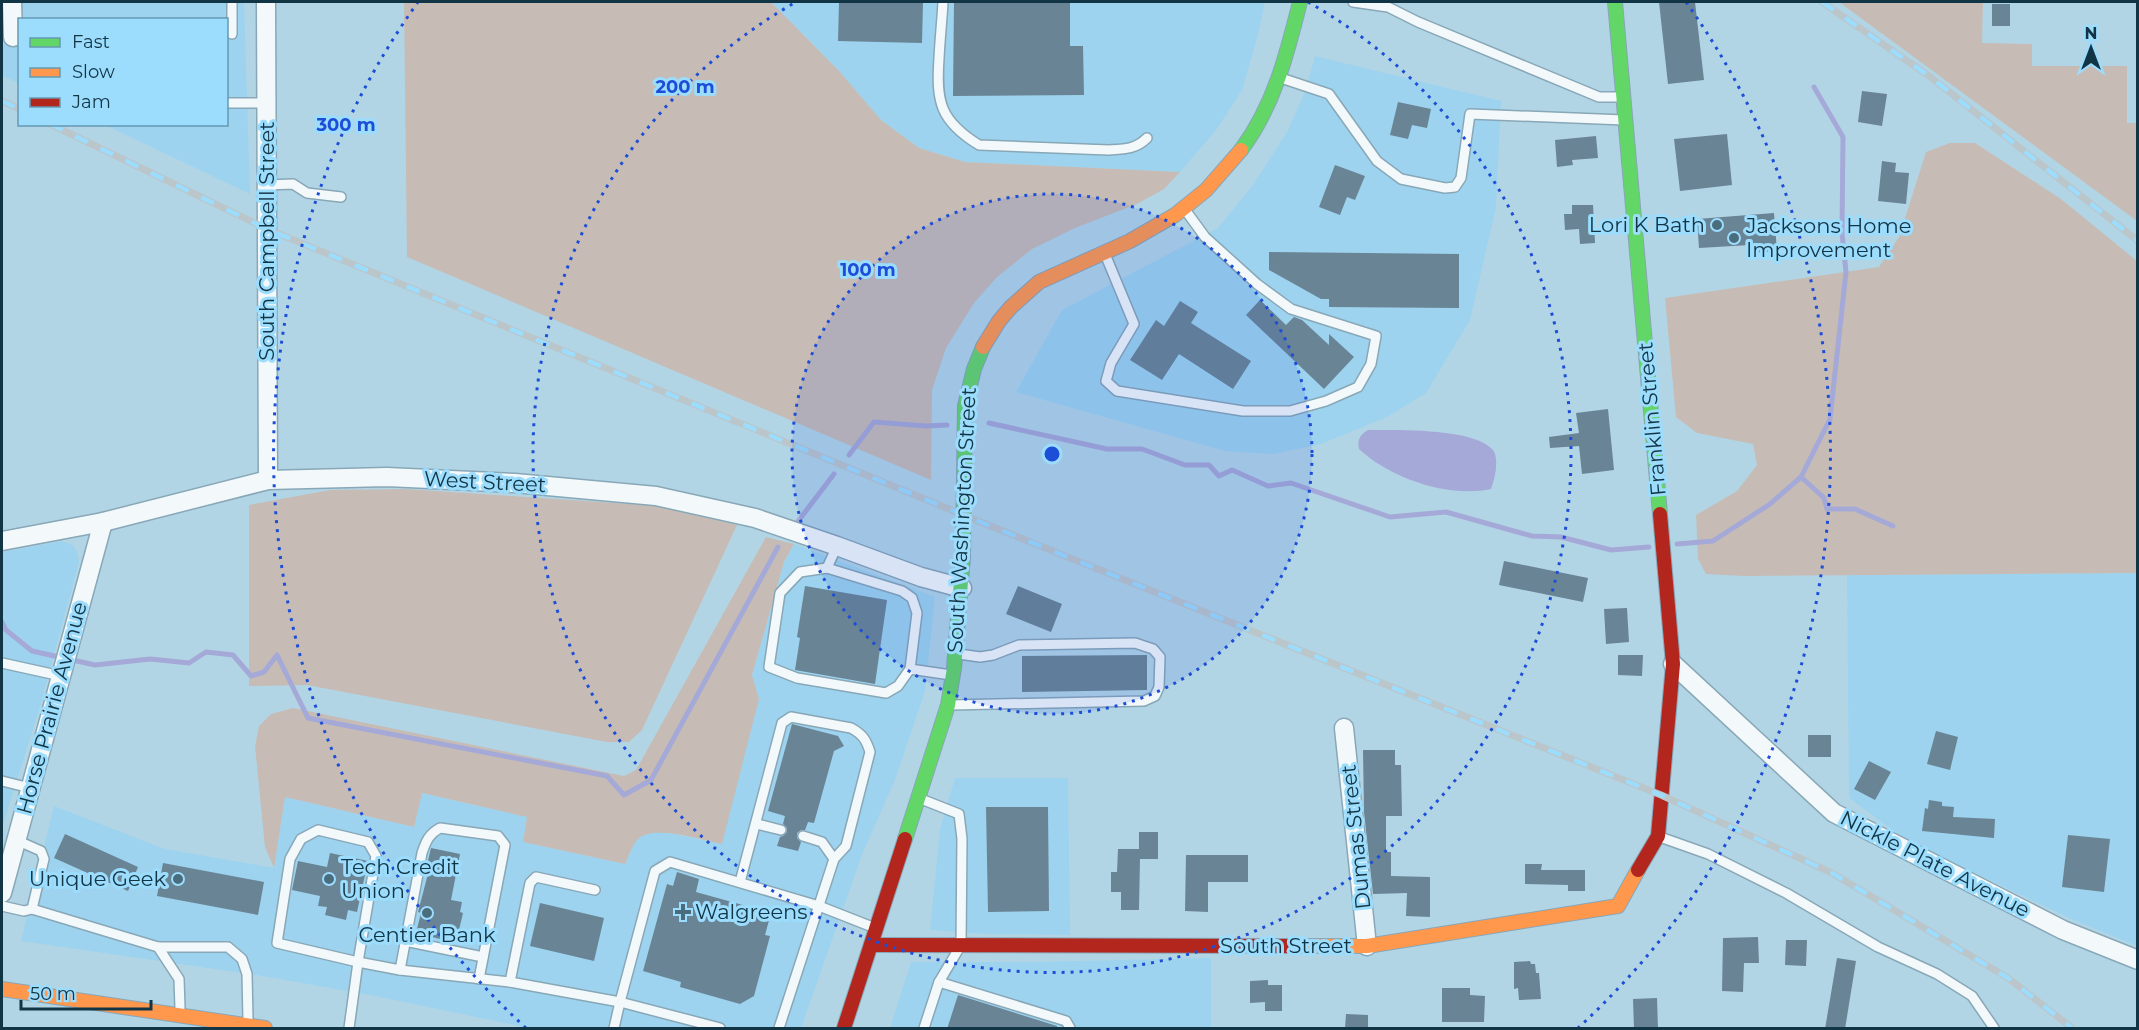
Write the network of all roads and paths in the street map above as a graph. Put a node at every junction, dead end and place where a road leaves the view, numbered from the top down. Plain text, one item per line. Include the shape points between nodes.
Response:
1 (12, 2) edge
2 (232, 2) edge
3 (266, 2) edge
4 (943, 2) edge
5 (1300, 2) edge
6 (1353, 2) edge
7 (1615, 2) edge
8 (1389, 4) edge
9 (232, 34) dead end
10 (16, 41) edge
11 (1279, 77) junction
12 (1624, 97) junction
13 (228, 103) edge
14 (267, 103) junction
15 (1626, 120) junction
16 (1147, 138) dead end
17 (267, 185) junction
18 (340, 197) dead end
19 (1184, 209) junction
20 (1104, 252) junction
21 (268, 480) junction
22 (103, 522) junction
23 (2, 541) edge
24 (837, 546) junction
25 (827, 568) junction
26 (962, 588) junction
27 (957, 654) junction
28 (2, 663) edge
29 (1673, 664) junction
30 (910, 669) junction
31 (62, 673) junction
32 (953, 675) junction
33 (948, 705) junction
34 (1344, 728) dead end
35 (2, 781) edge
36 (30, 788) junction
37 (918, 797) junction
38 (757, 824) junction
39 (781, 830) dead end
40 (803, 836) dead end
41 (1658, 836) junction
42 (16, 840) junction
43 (834, 859) junction
44 (740, 882) junction
45 (595, 890) dead end
46 (2, 893) edge
47 (2, 906) edge
48 (819, 906) junction
49 (32, 909) junction
50 (875, 927) junction
51 (405, 941) junction
52 (871, 945) junction
53 (961, 945) junction
54 (1367, 946) junction
55 (158, 947) junction
56 (483, 957) junction
57 (2138, 960) edge
58 (358, 962) junction
59 (400, 970) junction
60 (479, 979) junction
61 (510, 982) junction
62 (939, 982) junction
63 (2, 989) edge
64 (620, 1002) junction
65 (180, 1014) junction
66 (248, 1026) junction
67 (265, 1029) edge
68 (349, 1029) edge
69 (614, 1029) edge
70 (720, 1029) edge
71 (779, 1029) edge
72 (844, 1029) edge
73 (924, 1029) edge
74 (1070, 1029) edge
75 (1994, 1029) edge

1 - 10 street
2 - 9 lane
3 - 14 street, South Campbell Street
4 - 16 lane via 939,101 948,120 963,135 979,145 1109,150 1131,149
5 - 11 main road, South Washington Street
6 - 8 lane
7 - 12 main road, Franklin Street
8 - 12 lane via 1418,22 1599,97
11 - 15 lane via 1329,94 1377,161 1401,179 1445,188 1455,187 1461,178 1470,114
11 - 19 main road, South Washington Street via 1250,137 1217,178
12 - 15 main road, Franklin Street
13 - 14 lane
14 - 17 street, South Campbell Street
15 - 29 main road, Franklin Street
17 - 18 lane via 293,184 307,193
17 - 21 street, South Campbell Street
19 - 20 main road, South Washington Street via 1142,235
19 - 20 lane via 1205,237 1291,309 1376,336 1371,364 1358,387 1290,411 1243,411 1117,392 1106,381 1111,363 1134,324
20 - 26 main road, South Washington Street via 1024,293 999,318 976,359 964,406
21 - 22 street, West Street
21 - 24 street, West Street via 410,478 656,496 755,518
22 - 23 street, West Street
22 - 31 street, Horse Prairie Avenue
24 - 25 lane
24 - 26 street, West Street
25 - 30 lane via 902,591 912,598 917,613
25 - 30 lane via 800,572 780,593 769,667 797,678 886,693 898,686
26 - 27 main road, South Washington Street
27 - 32 main road, South Washington Street
27 - 33 lane via 980,657 1019,645 1135,643 1153,649 1160,657 1159,687 1155,696 1144,701
28 - 31 lane
29 - 41 main road, Franklin Street
29 - 57 street, Nickle Plate Avenue via 1834,813 2063,930
30 - 32 lane
31 - 36 street, Horse Prairie Avenue
32 - 33 main road, South Washington Street
33 - 37 main road, South Washington Street
34 - 54 street, Dumas Street
35 - 36 lane
36 - 42 street, Horse Prairie Avenue
37 - 50 main road, South Washington Street
37 - 53 lane via 959,814
38 - 39 lane
38 - 43 lane via 782,723 791,717 851,728 867,740 870,752 846,846
38 - 44 lane
40 - 43 lane via 822,842
41 - 54 main road, South Street via 1618,906
41 - 75 lane via 1718,859 1936,974 1972,996
42 - 46 street, Horse Prairie Avenue
42 - 49 lane via 41,851 44,860
43 - 48 lane
44 - 48 lane
44 - 64 lane via 670,862 656,871
45 - 61 lane via 536,877 530,883
47 - 49 lane
48 - 50 lane
48 - 71 lane
49 - 55 lane
50 - 52 main road, South Washington Street
51 - 56 lane
51 - 56 lane via 422,853 433,831 440,828 498,836 505,845
51 - 59 lane
52 - 53 main road, South Street
52 - 72 main road, South Washington Street
53 - 54 main road, South Street
53 - 62 lane
55 - 65 lane via 179,979
55 - 66 lane via 228,946 242,959 247,974
56 - 60 lane
58 - 58 lane via 376,856 368,842 318,830 301,839 290,859 277,943
58 - 59 lane
58 - 68 lane
59 - 60 lane
60 - 61 lane
61 - 64 lane
62 - 73 lane
62 - 74 lane via 1066,1021
63 - 65 main road
64 - 69 lane
64 - 70 lane
65 - 66 main road
66 - 67 main road

